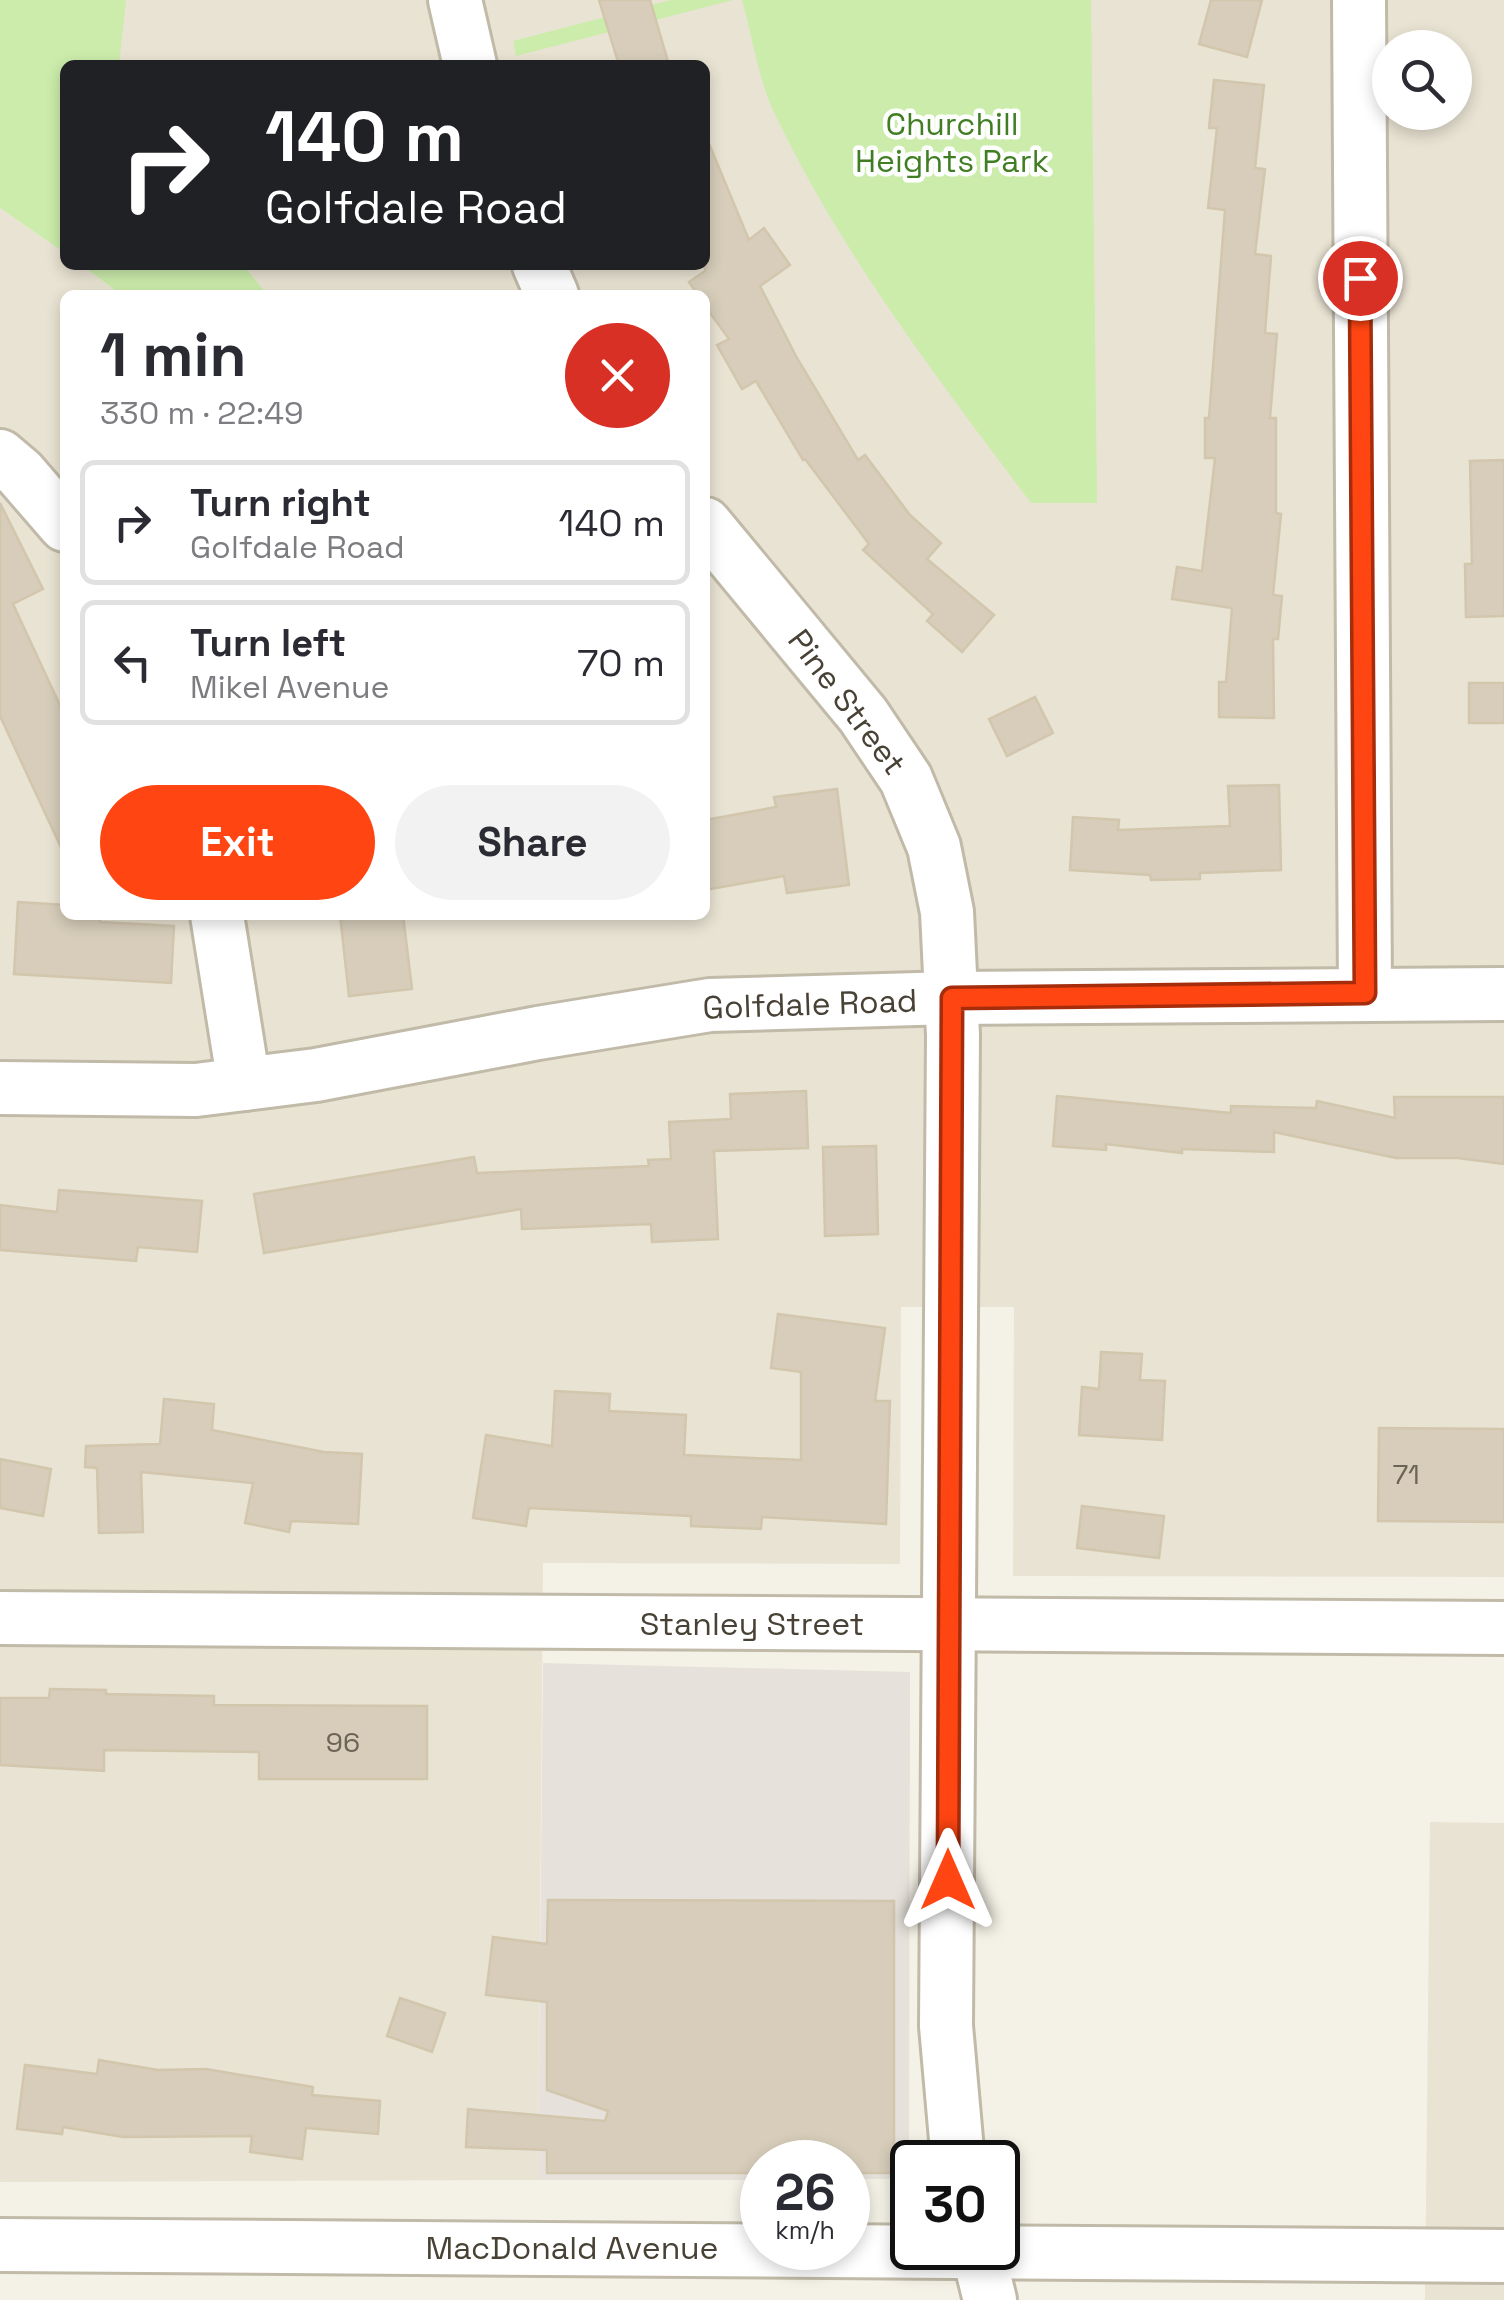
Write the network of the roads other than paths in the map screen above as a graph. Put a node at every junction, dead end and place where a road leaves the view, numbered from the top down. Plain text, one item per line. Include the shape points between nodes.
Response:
1 (454, 0) edge
2 (1359, 0) edge
3 (469, 60) edge
4 (0, 456) edge
5 (60, 519) edge
6 (710, 530) edge
7 (219, 920) edge
8 (1365, 993) junction
9 (1504, 994) edge
10 (952, 998) junction
11 (244, 1084) junction
12 (0, 1088) edge
13 (0, 1618) edge
14 (950, 1625) junction
15 (1504, 1628) edge
16 (956, 2140) edge
17 (0, 2245) edge
18 (890, 2249) edge
19 (1020, 2250) edge
20 (1504, 2256) edge
21 (982, 2270) edge
22 (990, 2300) edge

1 - 3 street
2 - 8 street
4 - 5 street
6 - 10 street, Pine Street via 863,716 906,780 934,847 947,912
7 - 11 street
8 - 9 street, Golfdale Road
8 - 10 street, Golfdale Road
10 - 11 street, Golfdale Road via 710,1005
10 - 14 street, Pine Street
11 - 12 street, Golfdale Road via 196,1090
13 - 14 street, Stanley Street
14 - 15 street, Stanley Street
14 - 16 street, Pine Street via 946,2026
17 - 18 street, MacDonald Avenue
19 - 20 street, MacDonald Avenue
21 - 22 street

